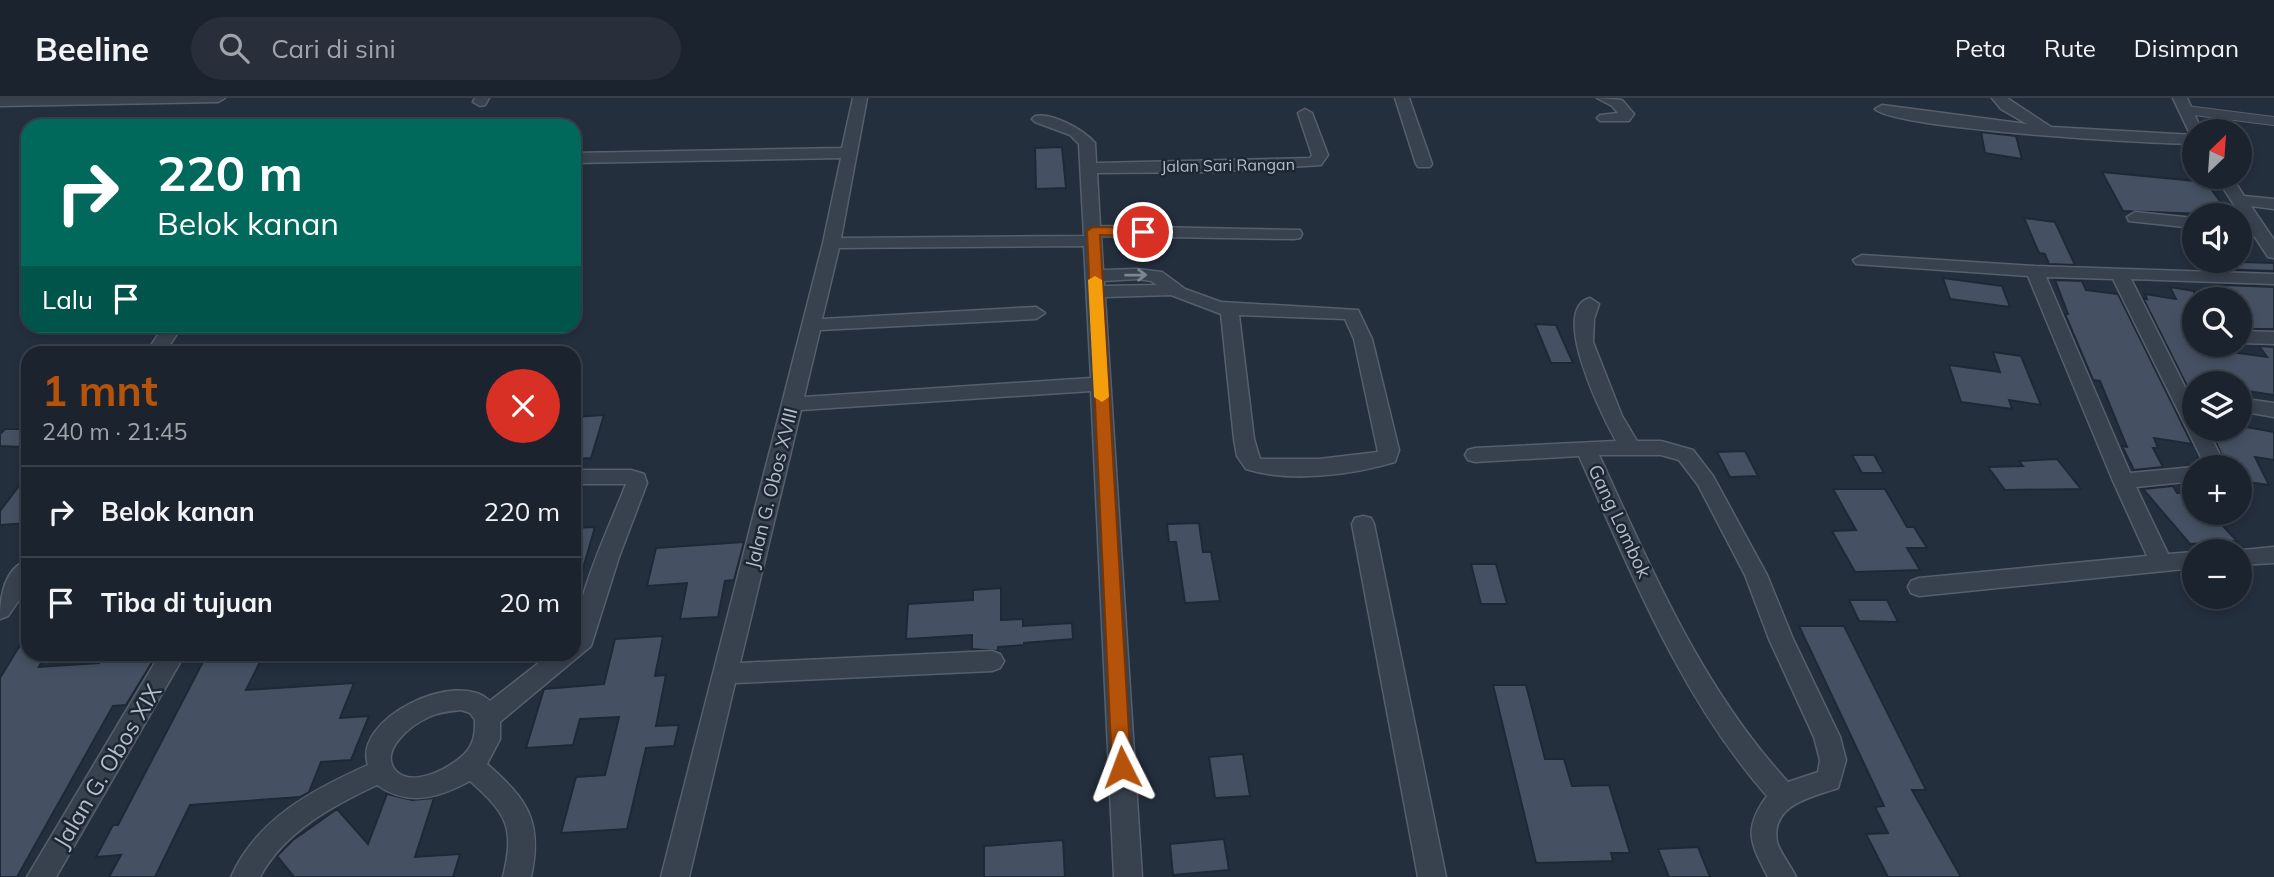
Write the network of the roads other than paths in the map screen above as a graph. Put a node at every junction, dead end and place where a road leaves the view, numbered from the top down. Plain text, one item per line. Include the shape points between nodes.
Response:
1 (218, 98) edge
2 (860, 98) edge
3 (1402, 98) edge
4 (1604, 98) edge
5 (1999, 98) edge
6 (0, 102) edge
7 (2183, 104) edge
8 (1882, 109) dead end
9 (1305, 113) dead end
10 (1605, 118) dead end
11 (1040, 119) dead end
12 (2274, 121) edge
13 (2050, 132) junction
14 (2182, 139) edge
15 (851, 153) junction
16 (581, 158) edge
17 (1424, 164) dead end
18 (1088, 168) junction
19 (2232, 189) edge
20 (2240, 200) junction
21 (2274, 204) edge
22 (2135, 217) dead end
23 (2182, 222) edge
24 (2252, 229) edge
25 (2259, 230) junction
26 (1294, 234) dead end
27 (1093, 236) junction
28 (832, 243) junction
29 (2274, 253) edge
30 (1862, 260) dead end
31 (2035, 271) junction
32 (2119, 274) junction
33 (2274, 279) edge
34 (1095, 284) junction
35 (1590, 304) dead end
36 (1229, 308) junction
37 (1036, 313) dead end
38 (812, 325) junction
39 (2252, 337) edge
40 (2274, 338) edge
41 (1101, 384) junction
42 (2182, 399) edge
43 (792, 404) junction
44 (2252, 407) edge
45 (2274, 410) edge
46 (1630, 447) junction
47 (1587, 448) junction
48 (1475, 455) dead end
49 (2182, 475) edge
50 (581, 477) edge
51 (2123, 481) junction
52 (1363, 524) dead end
53 (2274, 555) edge
54 (2252, 556) edge
55 (2182, 561) edge
56 (2161, 562) junction
57 (21, 579) edge
58 (1919, 587) dead end
59 (0, 610) edge
60 (581, 641) edge
61 (169, 661) edge
62 (559, 661) edge
63 (992, 661) dead end
64 (725, 674) junction
65 (488, 717) junction
66 (471, 766) junction
67 (380, 772) junction
68 (1783, 795) junction
69 (41, 877) edge
70 (245, 877) edge
71 (517, 877) edge
72 (675, 877) edge
73 (1128, 877) edge
74 (1432, 877) edge
75 (1782, 877) edge

1 - 6 street
2 - 15 street, Jalan G. Obos XVIII
3 - 17 street
4 - 10 street via 1617,103 1627,116
5 - 13 street
7 - 12 lane
8 - 13 street via 1949,122
9 - 18 street, Jalan Sari Rangan via 1320,155 1315,162
11 - 18 street via 1082,137 1087,143
13 - 14 street
15 - 16 street
15 - 28 street, Jalan G. Obos XVIII
18 - 27 street
19 - 20 street
20 - 21 street
20 - 25 street
22 - 23 street
24 - 25 street
25 - 29 street
26 - 27 street
27 - 28 street
27 - 34 street
28 - 38 street, Jalan G. Obos XVIII
30 - 31 street
31 - 32 street
31 - 51 street
32 - 33 street
32 - 42 street
34 - 36 street via 1172,290
34 - 41 street
35 - 46 street via 1584,342 1612,416
36 - 36 street via 1244,439 1253,464 1286,468 1388,457 1363,339 1352,314
37 - 38 street
38 - 43 street, Jalan G. Obos XVIII
39 - 40 street
41 - 43 street
41 - 73 street
43 - 64 street, Jalan G. Obos XVIII
44 - 45 street
46 - 47 street, Gang Lombok
46 - 68 street, Gang Lombok via 1661,448 1686,456 1706,481 1756,575 1833,760 1829,780
47 - 48 street
47 - 68 street, Gang Lombok via 1677,646 1739,744
49 - 51 street
50 - 60 street via 631,477 637,483
51 - 56 street
52 - 74 street
53 - 54 street
55 - 56 street
56 - 58 street
57 - 59 street
61 - 69 street, Jalan G. Obos XIX
62 - 65 street
63 - 64 street
64 - 72 street, Jalan G. Obos XVIII
65 - 66 street via 488,741
65 - 67 street via 478,705 461,700 419,709 386,738 379,756
66 - 67 street via 430,788 408,789 391,783
66 - 71 street via 519,815 525,848
67 - 70 street via 333,792 292,822 262,847
68 - 75 street via 1766,819 1763,843

